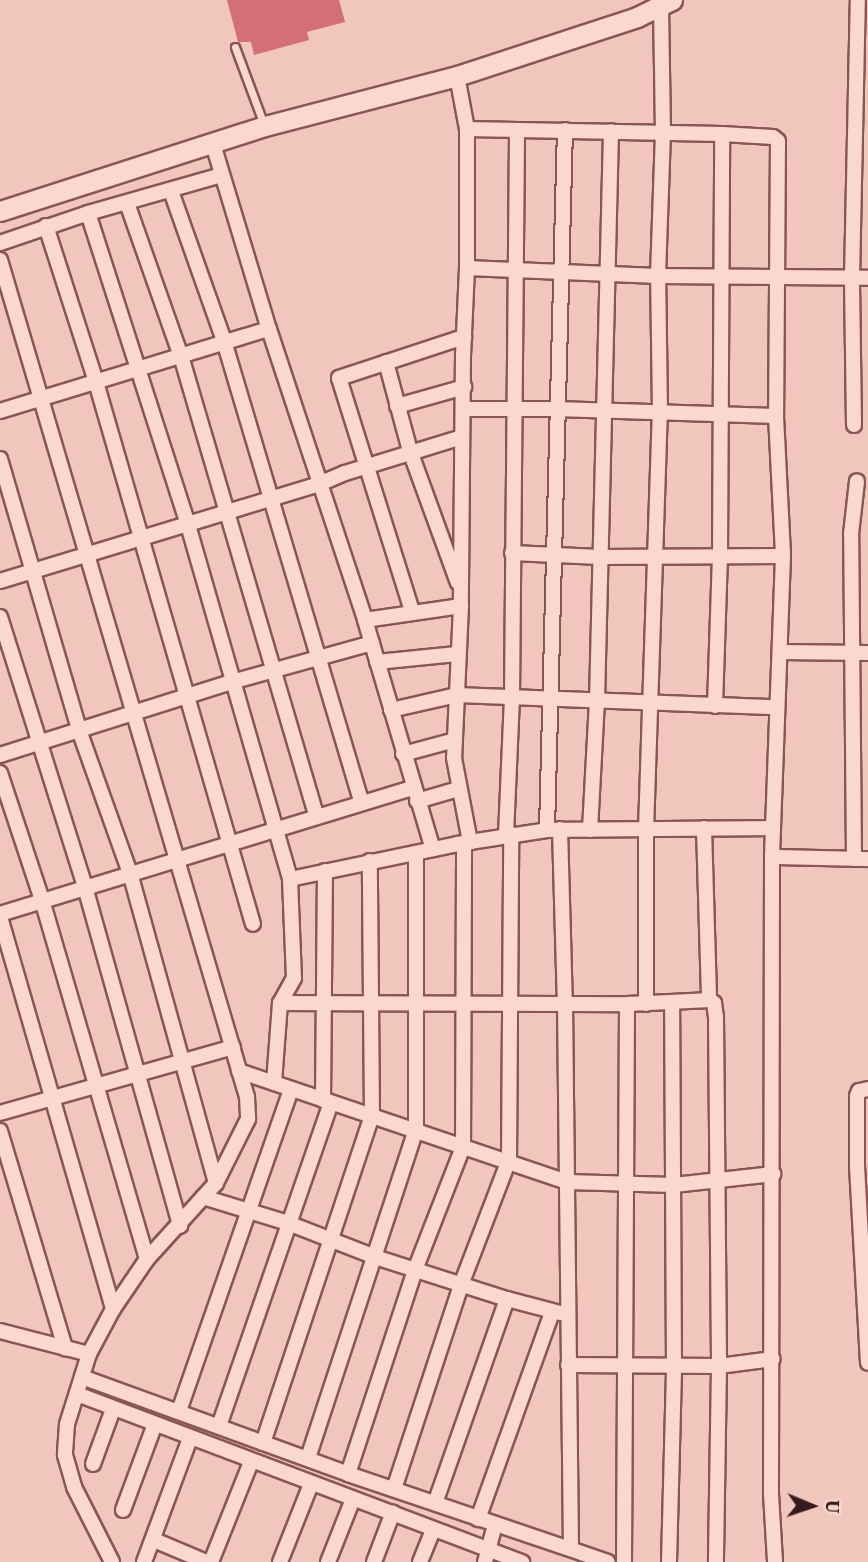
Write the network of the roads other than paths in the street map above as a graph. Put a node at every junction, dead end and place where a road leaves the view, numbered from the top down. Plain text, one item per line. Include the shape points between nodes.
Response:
1 (858, 0) edge
2 (666, 3) edge
3 (235, 47) dead end
4 (457, 76) junction
5 (265, 126) junction
6 (862, 127) edge
7 (467, 129) junction
8 (517, 130) junction
9 (565, 130) junction
10 (611, 131) junction
11 (663, 133) junction
12 (722, 134) junction
13 (213, 144) junction
14 (221, 175) junction
15 (171, 191) junction
16 (127, 202) junction
17 (0, 211) edge
18 (88, 212) junction
19 (46, 226) junction
20 (0, 243) edge
21 (0, 260) edge
22 (467, 268) junction
23 (514, 270) junction
24 (561, 272) junction
25 (607, 274) junction
26 (719, 275) junction
27 (658, 276) junction
28 (777, 276) junction
29 (852, 278) junction
30 (868, 278) edge
31 (269, 329) junction
32 (464, 337) junction
33 (224, 341) junction
34 (181, 356) junction
35 (386, 362) junction
36 (138, 370) junction
37 (96, 382) junction
38 (464, 387) junction
39 (39, 398) junction
40 (397, 406) junction
41 (463, 409) junction
42 (556, 409) junction
43 (513, 410) junction
44 (603, 410) junction
45 (0, 411) edge
46 (660, 412) junction
47 (721, 414) junction
48 (776, 416) junction
49 (854, 425) dead end
50 (462, 437) junction
51 (410, 452) junction
52 (0, 459) edge
53 (367, 468) junction
54 (857, 481) dead end
55 (319, 484) junction
56 (271, 498) junction
57 (229, 513) junction
58 (188, 525) junction
59 (141, 538) junction
60 (512, 553) junction
61 (86, 554) junction
62 (552, 556) junction
63 (657, 556) junction
64 (720, 556) junction
65 (783, 556) junction
66 (600, 557) junction
67 (34, 571) junction
68 (0, 581) edge
69 (461, 590) junction
70 (461, 607) junction
71 (412, 611) junction
72 (0, 617) edge
73 (365, 620) junction
74 (372, 643) junction
75 (780, 652) junction
76 (852, 653) junction
77 (868, 653) edge
78 (457, 654) junction
79 (318, 659) junction
80 (377, 663) junction
81 (271, 671) junction
82 (235, 681) junction
83 (457, 695) junction
84 (187, 696) junction
85 (512, 697) junction
86 (548, 699) junction
87 (597, 701) junction
88 (653, 703) junction
89 (715, 706) junction
90 (775, 707) junction
91 (391, 710) junction
92 (134, 715) junction
93 (79, 730) junction
94 (455, 740) junction
95 (41, 744) junction
96 (403, 754) junction
97 (0, 755) edge
98 (0, 773) edge
99 (458, 789) junction
100 (415, 794) junction
101 (361, 802) junction
102 (316, 815) junction
103 (704, 828) junction
104 (773, 828) junction
105 (274, 829) junction
106 (553, 830) junction
107 (590, 830) junction
108 (646, 830) junction
109 (509, 835) junction
110 (230, 842) junction
111 (467, 842) junction
112 (433, 849) junction
113 (416, 853) junction
114 (772, 857) junction
115 (179, 858) junction
116 (861, 859) edge
117 (370, 861) junction
118 (325, 872) junction
119 (130, 873) junction
120 (290, 879) junction
121 (85, 887) junction
122 (42, 900) junction
123 (0, 915) edge
124 (253, 924) dead end
125 (709, 1000) junction
126 (508, 1002) junction
127 (280, 1003) junction
128 (372, 1003) junction
129 (418, 1003) junction
130 (463, 1003) junction
131 (565, 1003) junction
132 (646, 1003) junction
133 (672, 1003) junction
134 (325, 1004) junction
135 (630, 1004) junction
136 (233, 1047) junction
137 (182, 1059) junction
138 (239, 1071) junction
139 (137, 1073) junction
140 (274, 1083) junction
141 (94, 1085) junction
142 (291, 1089) junction
143 (868, 1089) edge
144 (51, 1098) junction
145 (327, 1101) junction
146 (0, 1113) edge
147 (372, 1115) junction
148 (416, 1129) junction
149 (0, 1130) edge
150 (464, 1147) junction
151 (863, 1155) edge
152 (509, 1160) junction
153 (773, 1174) junction
154 (567, 1182) junction
155 (626, 1182) junction
156 (716, 1182) junction
157 (216, 1183) junction
158 (674, 1185) junction
159 (204, 1197) junction
160 (247, 1209) junction
161 (288, 1223) junction
162 (180, 1226) junction
163 (331, 1240) junction
164 (375, 1257) junction
165 (147, 1259) junction
166 (415, 1270) junction
167 (461, 1285) junction
168 (507, 1299) junction
169 (113, 1309) junction
170 (552, 1312) junction
171 (568, 1314) junction
172 (1, 1328) edge
173 (65, 1348) junction
174 (89, 1354) junction
175 (773, 1359) junction
176 (868, 1363) edge
177 (568, 1365) junction
178 (623, 1365) junction
179 (674, 1366) junction
180 (719, 1366) junction
181 (82, 1377) junction
182 (77, 1394) junction
183 (113, 1409) junction
184 (179, 1412) junction
185 (155, 1424) junction
186 (219, 1426) junction
187 (190, 1438) junction
188 (263, 1443) junction
189 (308, 1458) junction
190 (251, 1462) junction
191 (93, 1464) dead end
192 (348, 1474) junction
193 (311, 1484) junction
194 (394, 1489) junction
195 (354, 1499) junction
196 (435, 1503) junction
197 (122, 1510) dead end
198 (393, 1513) junction
199 (478, 1519) junction
200 (495, 1525) junction
201 (433, 1529) junction
202 (154, 1540) junction
203 (570, 1547) junction
204 (487, 1555) edge
205 (112, 1562) edge
206 (144, 1562) edge
207 (208, 1562) edge
208 (280, 1562) edge
209 (328, 1562) edge
210 (374, 1562) edge
211 (420, 1562) edge
212 (522, 1562) edge
213 (608, 1562) edge
214 (624, 1562) edge
215 (669, 1562) edge
216 (716, 1562) edge
217 (775, 1562) edge

1 - 6 street
2 - 4 street
2 - 11 street
3 - 5 lane
4 - 5 street
4 - 7 street
5 - 13 street
6 - 29 street
7 - 8 street
7 - 22 street
8 - 9 street
8 - 23 street
9 - 10 street
9 - 24 street
10 - 11 street
10 - 25 street
11 - 12 street
11 - 27 street
12 - 26 street
12 - 28 street via 778,141
13 - 14 street
13 - 17 street
14 - 15 street
14 - 31 street
15 - 16 street
15 - 33 street
16 - 18 street
16 - 34 street
18 - 19 street
18 - 36 street
19 - 20 street
19 - 37 street
21 - 39 street
22 - 23 street
22 - 32 street
23 - 24 street
23 - 43 street
24 - 25 street
24 - 42 street
25 - 27 street
25 - 44 street
26 - 27 street
26 - 28 street
26 - 47 street
27 - 46 street
28 - 29 street
28 - 48 street
29 - 30 street
29 - 49 street
31 - 33 street
31 - 55 street
32 - 35 street
32 - 38 street
33 - 34 street
33 - 56 street
34 - 36 street
34 - 57 street
35 - 40 street
35 - 53 street via 339,378
36 - 37 street
36 - 58 street
37 - 39 street
37 - 59 street
38 - 40 street
38 - 41 street
39 - 45 street
39 - 61 street
40 - 51 street
41 - 43 street
41 - 50 street
42 - 43 street
42 - 44 street
42 - 62 street
43 - 60 street
44 - 46 street
44 - 66 street
46 - 47 street
46 - 63 street
47 - 48 street
47 - 64 street
48 - 65 street
50 - 51 street
50 - 69 street
51 - 53 street
51 - 69 street
52 - 67 street
53 - 55 street
53 - 71 street
54 - 76 street via 851,534
55 - 56 street
55 - 73 street
56 - 57 street
56 - 79 street
57 - 58 street
57 - 81 street
58 - 59 street
58 - 82 street
59 - 61 street
59 - 84 street
60 - 62 street
60 - 85 street
61 - 67 street
61 - 92 street
62 - 66 street
62 - 86 street
63 - 64 street
63 - 66 street
63 - 88 street
64 - 65 street
64 - 89 street
65 - 75 street
66 - 87 street
67 - 68 street
67 - 93 street
69 - 70 street
70 - 71 street
70 - 78 street
71 - 73 street
72 - 95 street
73 - 74 street
74 - 79 street
74 - 80 street
75 - 76 street
75 - 90 street
76 - 77 street
76 - 116 street
78 - 80 street
78 - 83 street
79 - 81 street
79 - 101 street
80 - 91 street
81 - 82 street
81 - 102 street
82 - 84 street
82 - 105 street
83 - 85 street
83 - 91 street
83 - 94 street
84 - 92 street
84 - 110 street
85 - 86 street
85 - 109 street
86 - 87 street
86 - 106 street
87 - 88 street
87 - 107 street
88 - 89 street
88 - 108 street
89 - 90 street
90 - 104 street
91 - 96 street
92 - 93 street
92 - 115 street
93 - 95 street
93 - 119 street
94 - 96 street
94 - 99 street
95 - 97 street
95 - 121 street
96 - 100 street
98 - 122 street
99 - 100 street
99 - 111 street
100 - 101 street
100 - 112 street
101 - 102 street
102 - 105 street
103 - 104 street
103 - 108 street
103 - 125 street
104 - 114 street
105 - 110 street
105 - 120 street
106 - 107 street
106 - 109 street
106 - 131 street
107 - 108 street
108 - 132 street
109 - 111 street
109 - 126 street
110 - 115 street
110 - 124 street
111 - 112 street
111 - 130 street
112 - 113 street
113 - 117 street
113 - 129 street
114 - 116 street
114 - 153 street
115 - 119 street
115 - 136 street
117 - 118 street
117 - 128 street
118 - 120 street
118 - 134 street
119 - 121 street
119 - 137 street
120 - 127 street via 295,978
121 - 122 street
121 - 139 street
122 - 123 street
122 - 141 street
123 - 144 street
125 - 133 street
125 - 156 street via 716,1017
126 - 130 street
126 - 131 street
126 - 152 street
127 - 134 street
127 - 140 street
128 - 129 street
128 - 134 street
128 - 147 street
129 - 130 street
129 - 148 street
130 - 150 street
131 - 135 street
131 - 154 street
132 - 133 street
132 - 135 street
133 - 158 street
134 - 145 street
135 - 155 street
136 - 137 street
136 - 138 street
137 - 139 street
137 - 157 street
138 - 140 street
138 - 157 street via 248,1119
139 - 141 street
139 - 162 street
140 - 142 street
141 - 144 street
141 - 165 street
142 - 145 street
142 - 160 street
143 - 151 street via 857,1096
144 - 146 street
144 - 169 street
145 - 147 street
145 - 161 street
147 - 148 street
147 - 163 street
148 - 150 street
148 - 164 street
149 - 173 street
150 - 152 street
150 - 166 street
151 - 176 street
152 - 154 street
152 - 167 street
153 - 156 street
153 - 175 street
154 - 155 street
154 - 171 street
155 - 158 street
155 - 178 street
156 - 158 street
156 - 180 street
157 - 159 street
158 - 179 street
159 - 160 street
159 - 162 street
160 - 161 street
160 - 184 street
161 - 163 street
161 - 186 street
162 - 165 street
163 - 164 street
163 - 188 street
164 - 166 street
164 - 189 street
165 - 169 street
166 - 167 street
166 - 192 street
167 - 168 street
167 - 194 street
168 - 170 street
168 - 196 street
169 - 174 street
170 - 171 street
170 - 199 street
171 - 177 street
172 - 173 street
173 - 174 street
174 - 181 street
175 - 180 street
175 - 217 street
177 - 178 street
177 - 203 street
178 - 179 street
178 - 214 street
179 - 180 street
179 - 215 street
180 - 216 street
181 - 182 street
181 - 184 street
182 - 183 street
182 - 205 street via 65,1455 74,1488
183 - 185 street
183 - 191 street
184 - 186 street
185 - 187 street
185 - 197 street
186 - 188 street
187 - 190 street
187 - 202 street
188 - 189 street
189 - 192 street
190 - 193 street
190 - 207 street
192 - 194 street
193 - 195 street
193 - 208 street
194 - 196 street
195 - 198 street
195 - 209 street
196 - 199 street
198 - 201 street
198 - 210 street
199 - 200 street
200 - 203 street
200 - 204 street
201 - 204 street
201 - 211 street
202 - 206 street
202 - 207 street
203 - 213 street
204 - 212 street

